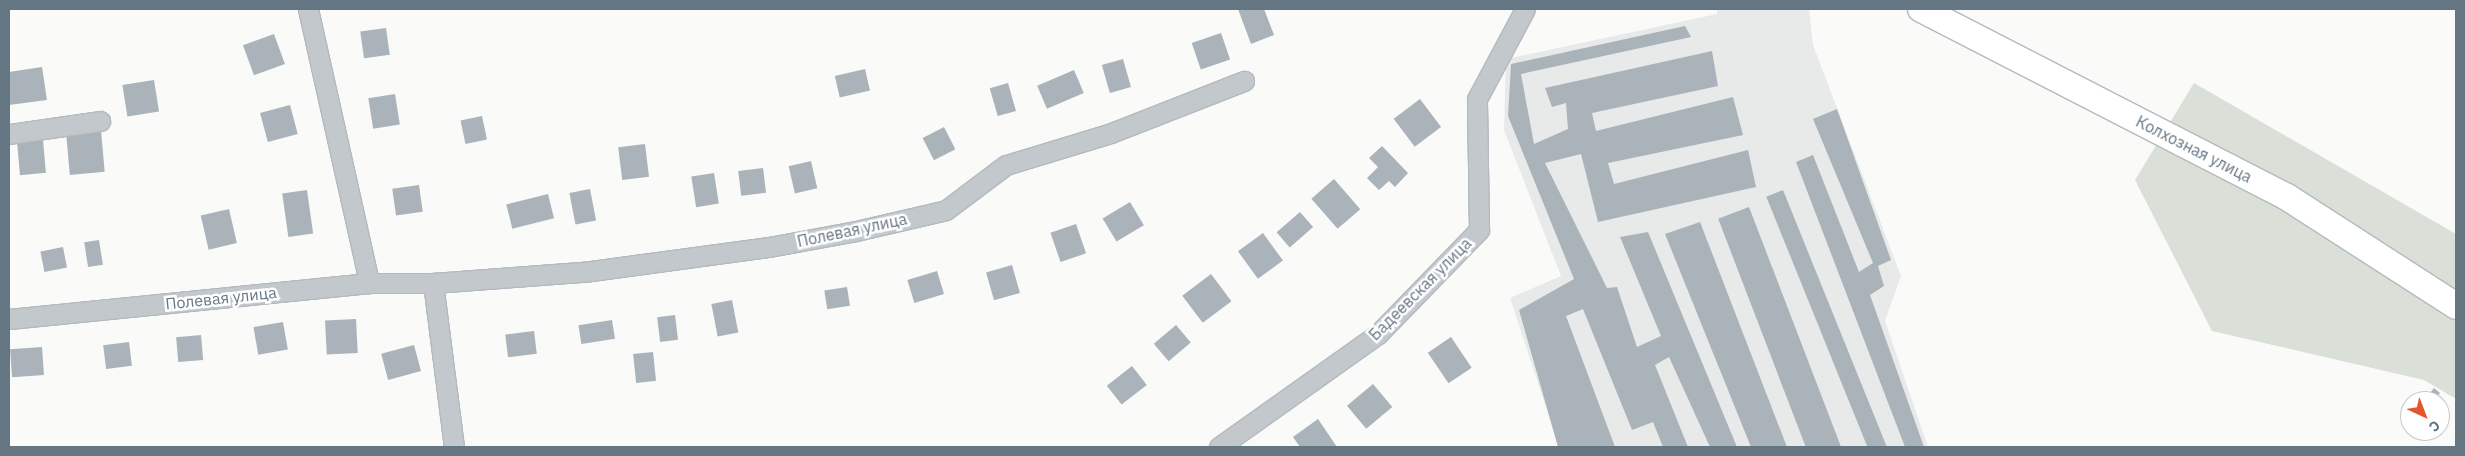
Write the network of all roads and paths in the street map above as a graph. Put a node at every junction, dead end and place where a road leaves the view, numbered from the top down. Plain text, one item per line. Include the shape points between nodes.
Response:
1 (308, 9) edge
2 (1525, 9) edge
3 (1921, 9) edge
4 (1244, 81) dead end
5 (100, 121) dead end
6 (9, 134) edge
7 (369, 283) junction
8 (433, 283) junction
9 (2456, 306) edge
10 (9, 319) edge
11 (454, 447) edge
12 (1219, 447) edge

1 - 7 street
2 - 12 street, Бадеевская улица via 1477,99 1479,230 1378,334
3 - 9 main road, Колхозная улица via 2287,197
4 - 8 street, Полевая улица via 1111,133 1006,165 946,210 769,247 591,271
5 - 6 street
7 - 8 street, Полевая улица
7 - 10 street, Полевая улица
8 - 11 street

